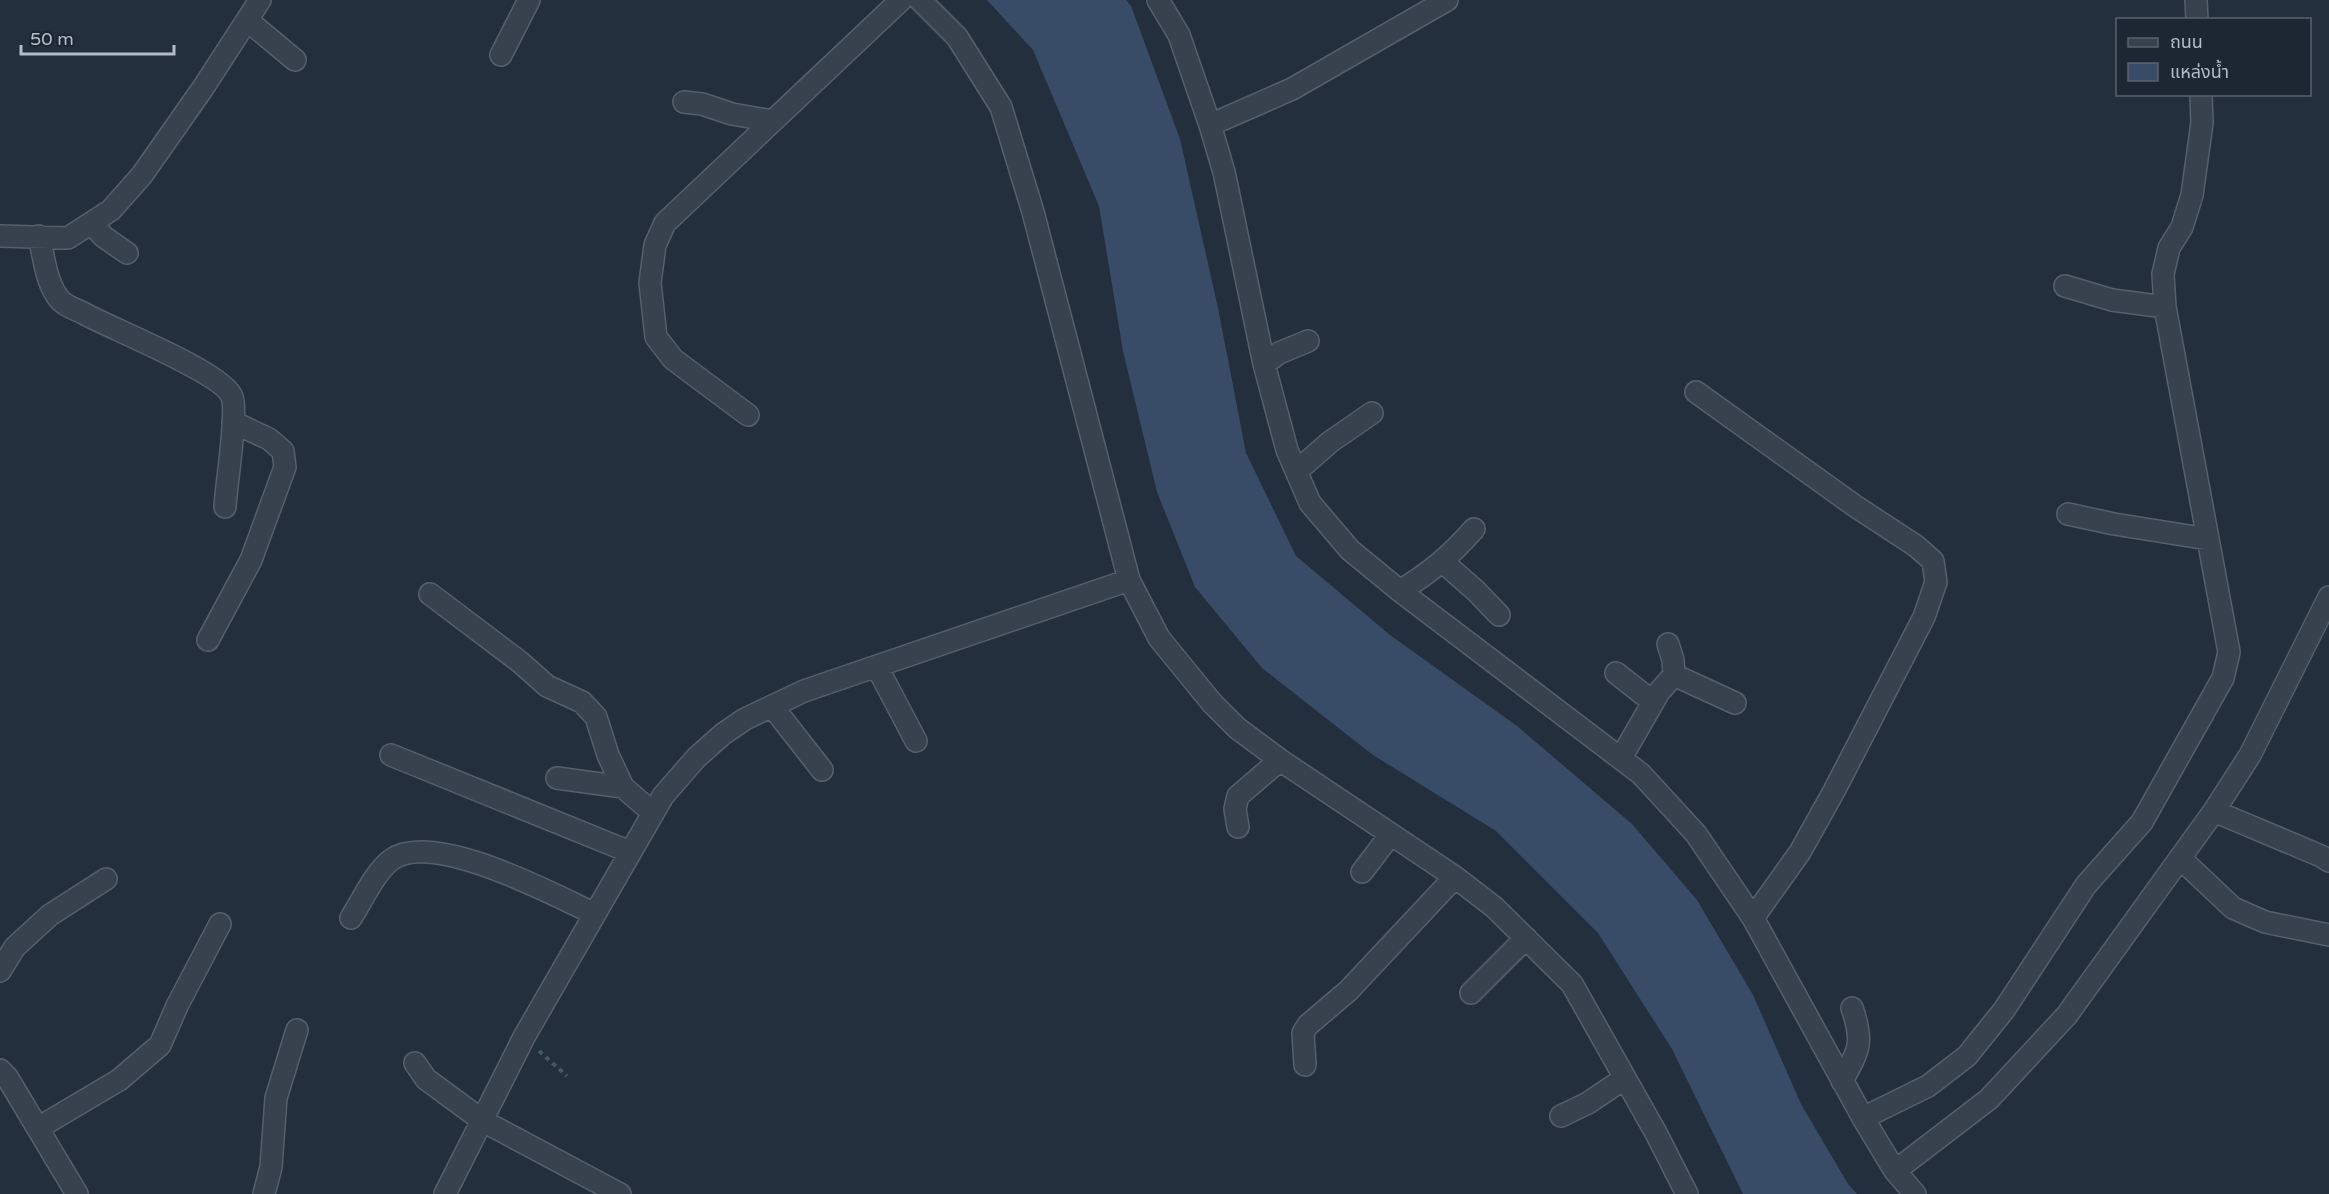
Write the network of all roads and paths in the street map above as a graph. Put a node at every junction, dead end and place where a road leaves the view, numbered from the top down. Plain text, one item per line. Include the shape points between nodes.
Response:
1 (260, 0) edge
2 (529, 0) edge
3 (901, 0) edge
4 (920, 0) edge
5 (1158, 0) edge
6 (1447, 0) edge
7 (2196, 0) edge
8 (2197, 18) edge
9 (247, 20) junction
10 (501, 55) dead end
11 (295, 60) dead end
12 (2201, 96) edge
13 (684, 102) dead end
14 (772, 121) junction
15 (1210, 125) junction
16 (91, 223) junction
17 (0, 236) edge
18 (39, 236) junction
19 (127, 253) dead end
20 (2065, 286) dead end
21 (2165, 307) junction
22 (1308, 341) dead end
23 (1264, 364) junction
24 (1696, 392) dead end
25 (1372, 413) dead end
26 (748, 415) dead end
27 (233, 422) junction
28 (1297, 471) junction
29 (225, 507) dead end
30 (2068, 514) dead end
31 (1474, 528) dead end
32 (2208, 539) junction
33 (1443, 562) junction
34 (1129, 579) junction
35 (1400, 591) junction
36 (430, 594) dead end
37 (2329, 597) edge
38 (1499, 615) dead end
39 (2321, 631) edge
40 (208, 640) dead end
41 (1668, 644) dead end
42 (877, 667) junction
43 (1616, 673) dead end
44 (1674, 675) junction
45 (1653, 702) junction
46 (1735, 703) dead end
47 (772, 706) junction
48 (916, 741) dead end
49 (391, 755) dead end
50 (1621, 758) junction
51 (1280, 760) junction
52 (822, 770) dead end
53 (557, 778) dead end
54 (623, 787) junction
55 (2214, 811) junction
56 (653, 813) junction
57 (1238, 827) dead end
58 (1391, 834) junction
59 (630, 852) junction
60 (2180, 858) junction
61 (2329, 861) edge
62 (1362, 872) dead end
63 (1455, 877) junction
64 (106, 879) dead end
65 (595, 914) junction
66 (351, 918) dead end
67 (1753, 918) junction
68 (220, 924) dead end
69 (2329, 935) edge
70 (1526, 938) junction
71 (0, 971) edge
72 (1471, 993) dead end
73 (1852, 1008) dead end
74 (297, 1030) dead end
75 (524, 1037) junction
76 (415, 1063) dead end
77 (1305, 1065) dead end
78 (0, 1070) edge
79 (567, 1076) dead end
80 (1625, 1078) junction
81 (1842, 1081) junction
82 (1561, 1116) dead end
83 (1863, 1118) junction
84 (483, 1121) junction
85 (38, 1128) junction
86 (1895, 1171) junction
87 (69, 1190) edge
88 (264, 1194) edge
89 (444, 1194) edge
90 (620, 1194) edge
91 (1687, 1194) edge
92 (1915, 1194) edge

1 - 9 street
2 - 10 street
3 - 14 street
4 - 34 street via 957,37 1000,107 1033,212
5 - 15 street via 1179,35
6 - 15 street via 1292,89
7 - 8 street
9 - 11 street
9 - 16 street via 142,175 111,210
12 - 21 street via 2202,123 2192,195 2182,227 2169,248 2163,274
13 - 14 street
14 - 26 street via 664,223 655,245 650,283 656,337 673,359
15 - 23 street via 1224,172
16 - 18 street via 68,238
16 - 19 street
17 - 18 street
18 - 27 street via 48,276 62,301 222,384 232,396
20 - 21 street via 2112,300
21 - 32 street
22 - 23 street
23 - 28 street via 1287,450
24 - 67 street via 1917,546 1933,561 1936,582 1919,626 1834,791 1800,852
25 - 28 street
27 - 29 street
27 - 40 street via 268,439 283,452 285,467 251,560
28 - 35 street via 1310,503 1350,550
30 - 32 street
31 - 33 street
32 - 83 street via 2229,652 2223,678 2142,822 2086,885 2004,1010 1966,1056 1928,1086
33 - 35 street
33 - 38 street
34 - 42 street
34 - 51 street via 1159,638 1205,696 1237,728
35 - 50 street
36 - 54 street via 548,686 582,702 596,717
37 - 39 street
39 - 55 street
41 - 44 street
42 - 47 street
42 - 48 street
43 - 45 street
44 - 45 street
44 - 46 street
45 - 50 street
47 - 52 street
47 - 56 street via 723,734 696,758
49 - 59 street
50 - 67 street via 1696,834
51 - 57 street via 1238,796
51 - 58 street
53 - 54 street
54 - 56 street
55 - 60 street
55 - 61 street
56 - 59 street
58 - 62 street
58 - 63 street
59 - 65 street
60 - 69 street via 2233,908 2265,922
60 - 86 street via 2067,1015 1989,1099
63 - 70 street
63 - 77 street via 1348,991 1308,1025 1303,1033
64 - 71 street via 50,915 15,947
65 - 66 street via 504,872 444,854 415,851 391,860
65 - 75 street
67 - 81 street
68 - 85 street via 160,1045 119,1080
70 - 72 street
70 - 80 street via 1572,984
73 - 81 street via 1859,1030 1858,1052
74 - 88 street via 276,1098 272,1167
75 - 79 path
75 - 84 street
76 - 84 street via 426,1079
78 - 85 street
80 - 82 street
80 - 91 street
81 - 83 street
83 - 86 street
84 - 89 street
84 - 90 street
85 - 87 street
86 - 92 street

